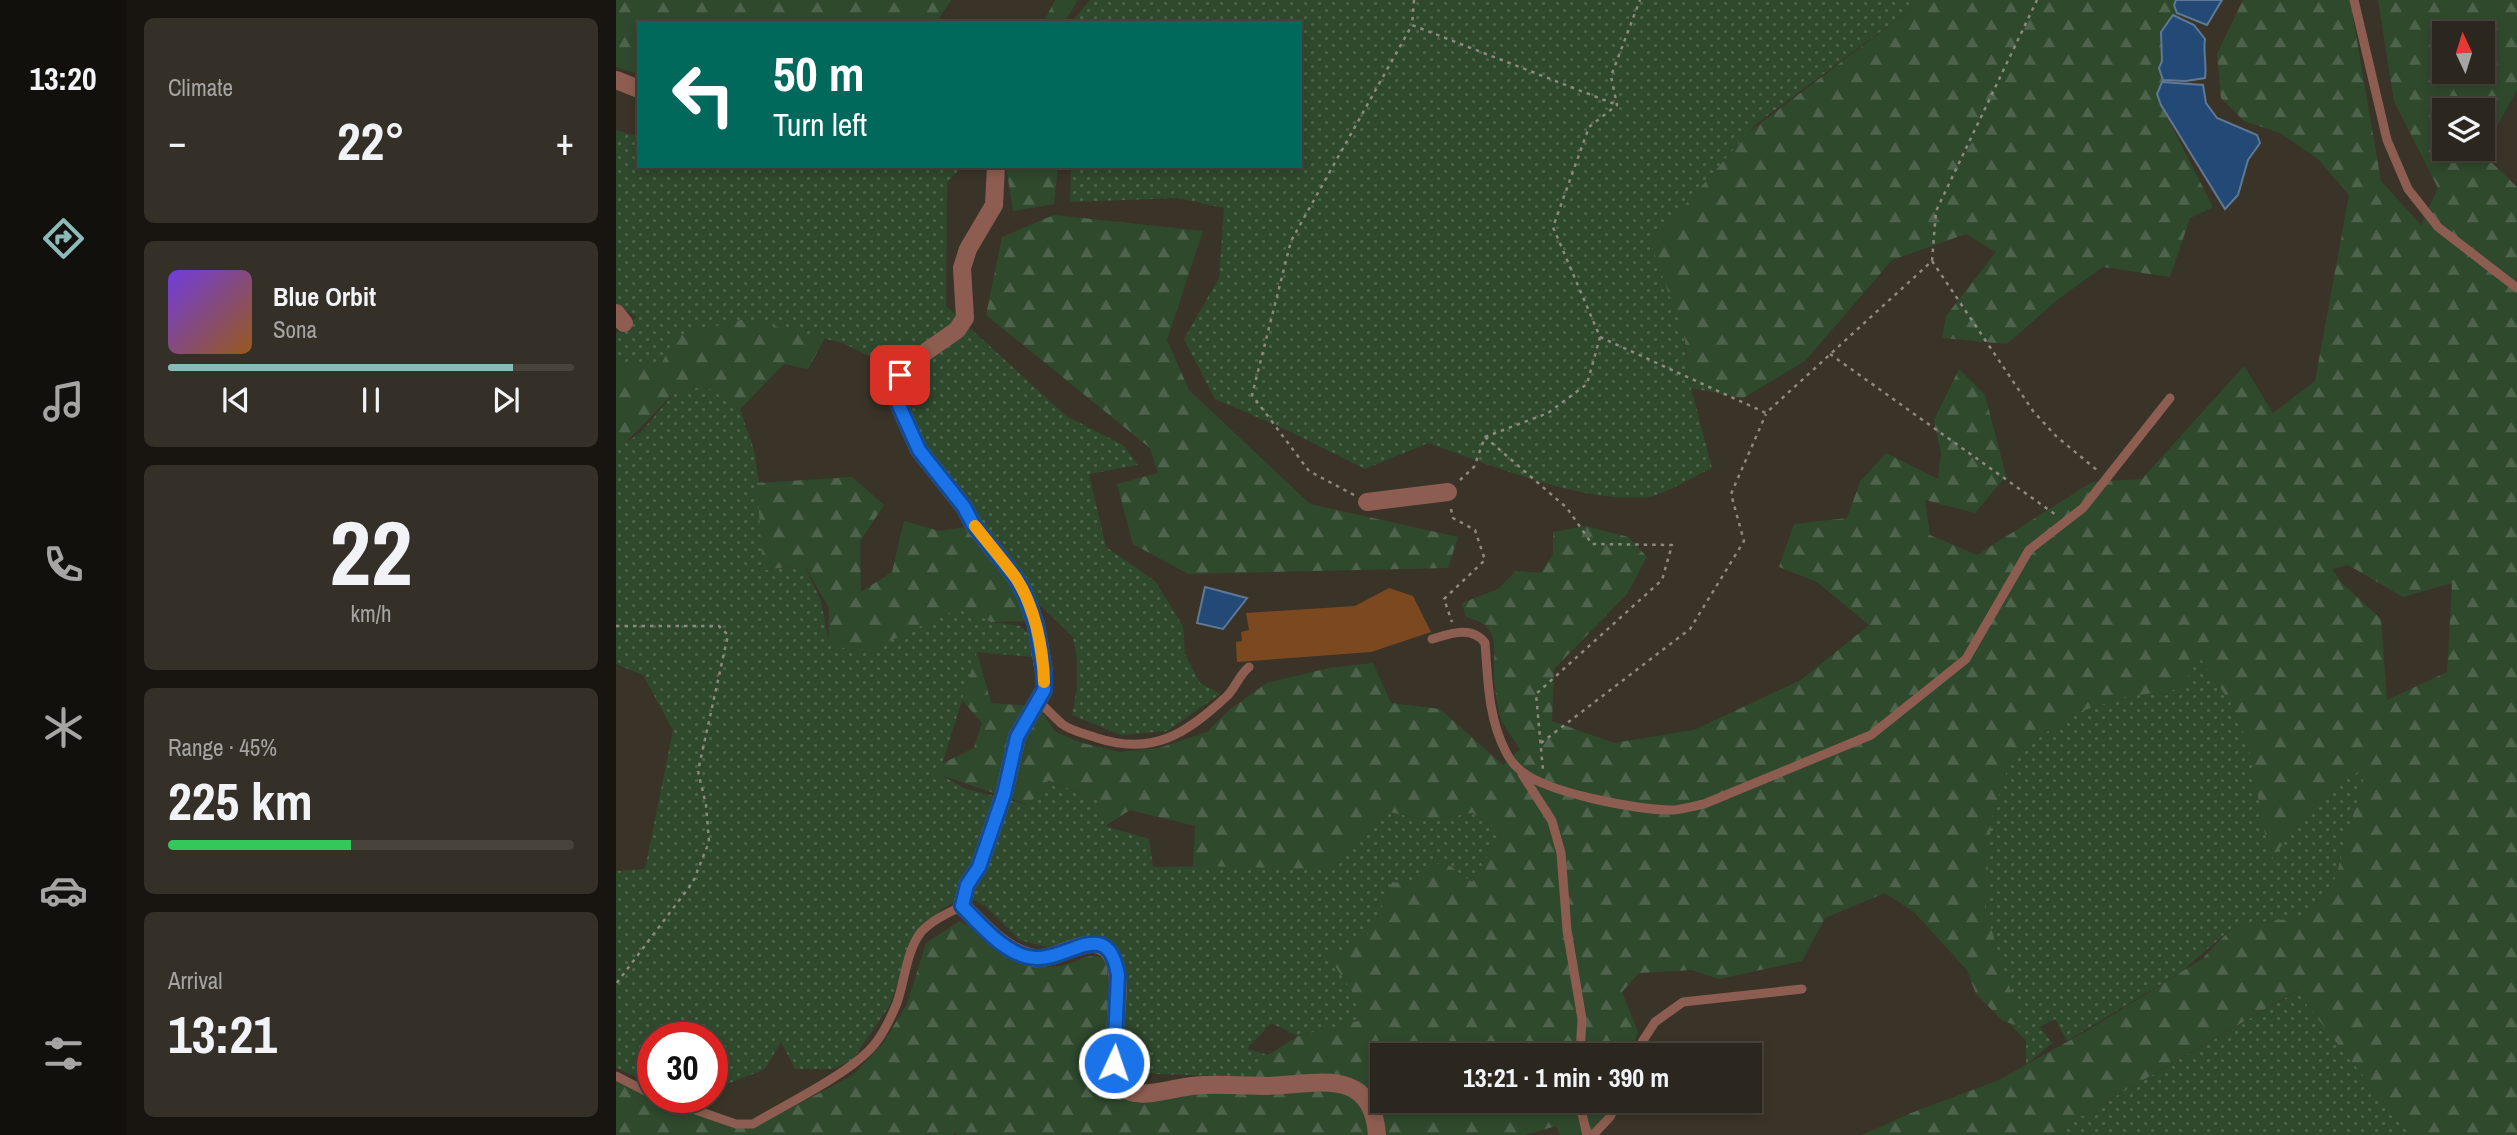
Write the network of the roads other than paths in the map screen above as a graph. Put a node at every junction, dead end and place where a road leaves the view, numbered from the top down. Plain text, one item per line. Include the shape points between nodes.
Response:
1 (2354, 0) edge
2 (616, 80) edge
3 (637, 88) edge
4 (996, 168) edge
5 (2517, 288) edge
6 (2170, 398) dead end
7 (1448, 492) road end
8 (1367, 502) road end
9 (1432, 639) dead end
10 (1249, 667) dead end
11 (1038, 701) junction
12 (1519, 770) junction
13 (962, 906) junction
14 (1802, 989) dead end
15 (1581, 1043) edge
16 (1642, 1043) edge
17 (616, 1076) edge
18 (637, 1087) edge
19 (704, 1113) edge
20 (1582, 1113) edge
21 (1613, 1113) edge
22 (1377, 1135) edge
23 (1587, 1135) edge
24 (1593, 1135) edge

1 - 5 lane via 2387,140 2407,189 2438,227
2 - 3 street
4 - 11 street via 994,205 962,268 965,318 957,330 906,365 895,387 919,450 1025,594 1044,672 1044,690
6 - 12 lane via 2083,508 2029,550 1966,659 1871,735 1704,804 1675,810 1597,800
7 - 8 street
9 - 12 lane via 1456,633 1476,635 1485,643 1495,724 1506,753
10 - 11 lane via 1229,694 1196,721 1157,743 1109,742 1063,725
11 - 13 street via 1017,737 1004,794
12 - 15 lane via 1552,821 1561,853 1567,930 1582,1019
13 - 19 lane via 922,932 912,948 897,1004 879,1039 852,1066 753,1124 736,1124
13 - 22 street via 1019,954 1036,958 1090,942 1111,953 1118,975 1114,1063 1119,1084 1127,1092 1196,1085 1330,1082 1359,1092 1371,1104
14 - 16 lane via 1683,1002 1655,1021
17 - 18 lane
20 - 23 lane
21 - 24 lane

